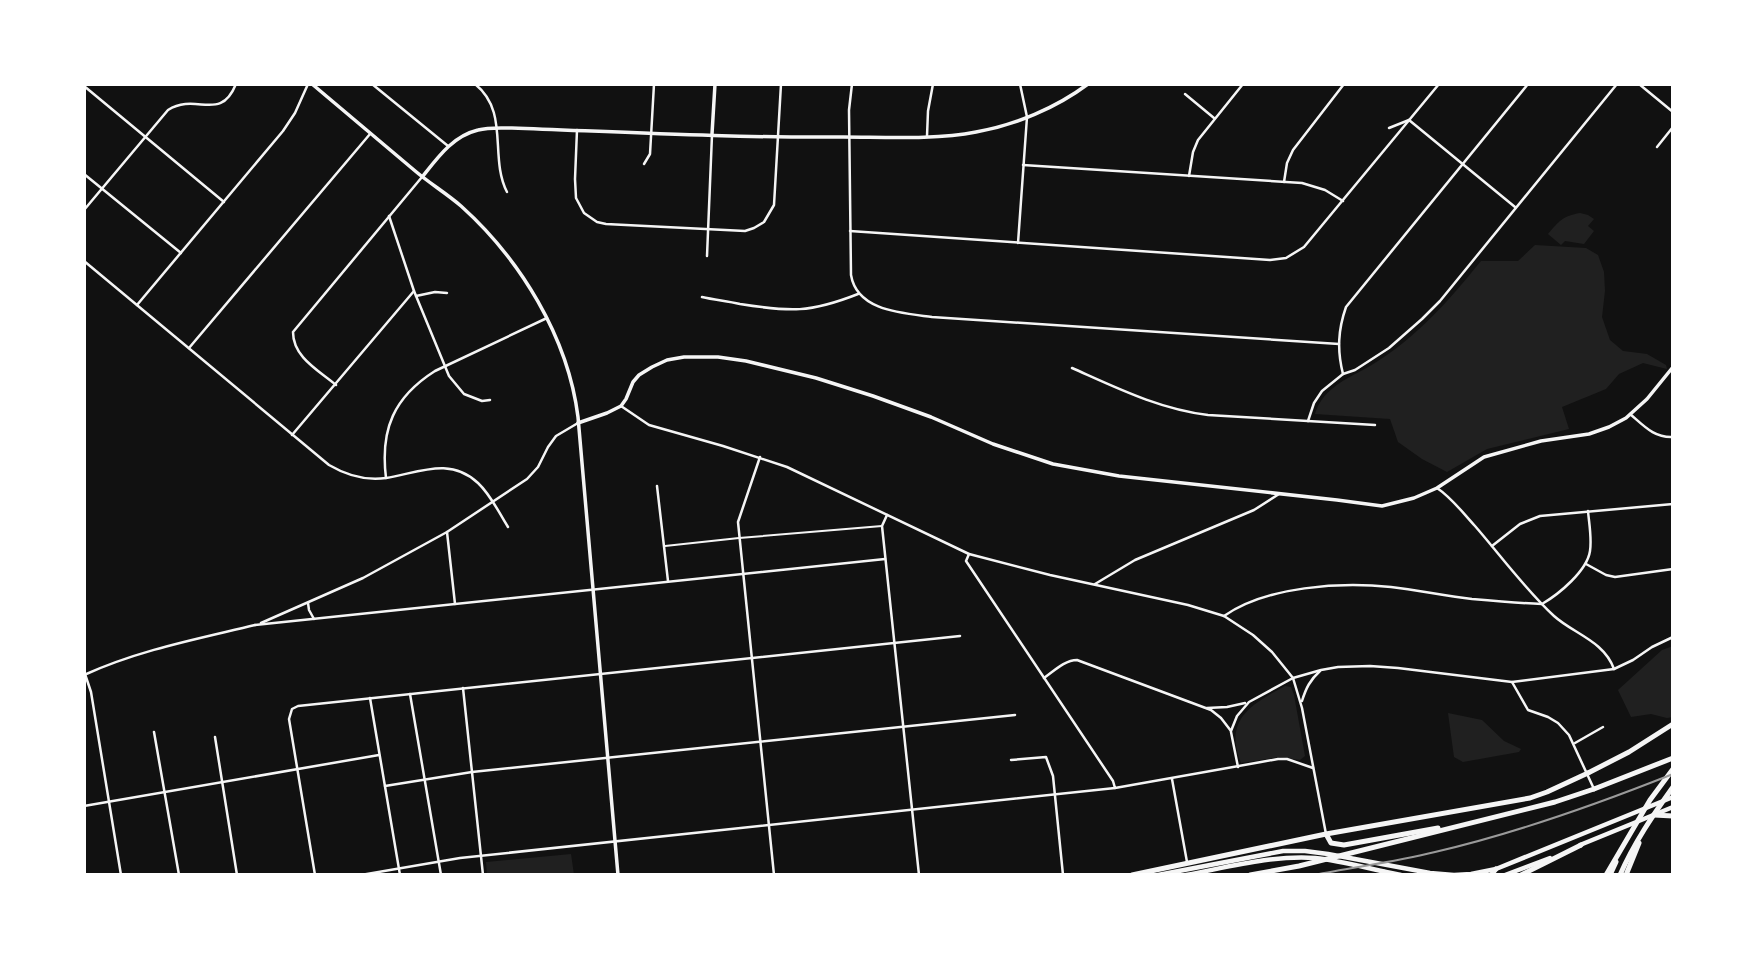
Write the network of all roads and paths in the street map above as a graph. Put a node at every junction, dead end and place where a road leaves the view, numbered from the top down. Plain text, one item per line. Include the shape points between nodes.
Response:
1 (236, 84) edge
2 (310, 84) edge
3 (372, 84) edge
4 (475, 84) edge
5 (654, 84) edge
6 (715, 84) edge
7 (781, 84) edge
8 (852, 84) edge
9 (933, 84) edge
10 (1020, 84) edge
11 (1088, 84) edge
12 (1243, 84) edge
13 (1344, 84) edge
14 (1439, 84) edge
15 (1528, 84) edge
16 (1617, 84) edge
17 (1639, 84) edge
18 (84, 86) edge
19 (1185, 94) dead end
20 (1673, 112) edge
21 (1027, 117) junction
22 (1214, 118) junction
23 (1409, 120) junction
24 (1673, 127) edge
25 (498, 128) junction
26 (1389, 128) dead end
27 (577, 130) junction
28 (371, 133) junction
29 (651, 133) junction
30 (712, 135) junction
31 (927, 136) junction
32 (849, 137) junction
33 (145, 138) junction
34 (778, 138) junction
35 (448, 146) junction
36 (1657, 147) dead end
37 (644, 164) dead end
38 (1462, 164) junction
39 (1023, 165) junction
40 (84, 174) edge
41 (422, 176) junction
42 (1189, 176) junction
43 (1284, 182) junction
44 (102, 189) junction
45 (508, 192) dead end
46 (1342, 201) junction
47 (224, 202) junction
48 (1516, 208) junction
49 (84, 210) edge
50 (389, 216) junction
51 (708, 229) junction
52 (850, 231) junction
53 (1018, 243) junction
54 (181, 253) junction
55 (707, 256) dead end
56 (84, 261) edge
57 (447, 293) dead end
58 (415, 294) junction
59 (858, 294) junction
60 (702, 297) dead end
61 (137, 305) junction
62 (547, 318) junction
63 (1339, 344) junction
64 (190, 348) junction
65 (444, 367) junction
66 (1673, 367) edge
67 (1072, 368) dead end
68 (1343, 374) junction
69 (336, 385) junction
70 (490, 400) dead end
71 (621, 406) junction
72 (1630, 414) junction
73 (1308, 421) junction
74 (578, 423) junction
75 (1375, 425) dead end
76 (292, 435) junction
77 (1673, 437) edge
78 (760, 457) junction
79 (386, 478) junction
80 (657, 486) dead end
81 (1437, 488) junction
82 (1279, 494) junction
83 (492, 501) junction
84 (1673, 504) edge
85 (1587, 511) junction
86 (887, 514) junction
87 (882, 526) junction
88 (508, 527) dead end
89 (447, 532) junction
90 (739, 538) junction
91 (664, 546) junction
92 (1492, 546) junction
93 (969, 554) junction
94 (885, 559) junction
95 (1586, 564) junction
96 (1673, 569) edge
97 (743, 573) junction
98 (668, 582) junction
99 (1095, 584) junction
100 (593, 590) junction
101 (308, 603) junction
102 (455, 604) junction
103 (1542, 604) junction
104 (1224, 616) junction
105 (314, 619) junction
106 (256, 625) junction
107 (960, 636) dead end
108 (1673, 637) edge
109 (894, 642) junction
110 (751, 658) junction
111 (1614, 668) junction
112 (1321, 670) junction
113 (84, 674) edge
114 (601, 674) junction
115 (1044, 678) junction
116 (1293, 678) junction
117 (1512, 682) junction
118 (463, 688) junction
119 (410, 694) junction
120 (370, 698) junction
121 (1249, 702) junction
122 (1301, 704) junction
123 (1205, 708) junction
124 (1015, 715) dead end
125 (1673, 724) edge
126 (903, 726) junction
127 (1603, 727) dead end
128 (1231, 731) junction
129 (154, 733) dead end
130 (215, 737) dead end
131 (760, 741) junction
132 (1574, 744) junction
133 (379, 755) junction
134 (608, 757) junction
135 (1673, 758) edge
136 (1011, 760) dead end
137 (1238, 766) junction
138 (1313, 768) junction
139 (297, 769) junction
140 (1673, 769) edge
141 (472, 772) junction
142 (1588, 773) junction
143 (424, 779) junction
144 (1172, 779) junction
145 (221, 782) junction
146 (385, 786) junction
147 (1673, 787) edge
148 (1115, 788) junction
149 (1594, 789) junction
150 (165, 792) junction
151 (1055, 795) junction
152 (1673, 797) edge
153 (109, 802) junction
154 (84, 806) edge
155 (1673, 807) edge
156 (912, 811) junction
157 (1654, 815) junction
158 (1673, 816) edge
159 (769, 825) junction
160 (1461, 825) junction
161 (1645, 827) junction
162 (1326, 834) junction
163 (615, 842) junction
164 (1581, 845) junction
165 (481, 856) junction
166 (439, 862) junction
167 (1188, 864) junction
168 (399, 869) junction
169 (1496, 869) junction
170 (1384, 872) junction
171 (121, 875) edge
172 (179, 875) edge
173 (237, 875) edge
174 (315, 875) edge
175 (361, 875) edge
176 (400, 875) edge
177 (441, 875) edge
178 (483, 875) edge
179 (618, 875) edge
180 (774, 875) edge
181 (919, 875) edge
182 (1063, 875) edge
183 (1132, 875) edge
184 (1158, 875) edge
185 (1186, 875) edge
186 (1251, 875) edge
187 (1391, 875) edge
188 (1401, 875) edge
189 (1491, 875) edge
190 (1505, 875) edge
191 (1521, 875) edge
192 (1608, 875) edge
193 (1620, 875) edge
194 (1626, 875) edge

1 - 33 street via 229,99 219,104 174,106
2 - 28 street
2 - 47 street via 283,131
3 - 35 street
4 - 25 street via 490,101
5 - 29 street
6 - 30 street
7 - 34 street
8 - 32 street
9 - 31 street
10 - 21 street
11 - 21 street
12 - 22 street
13 - 43 street via 1293,149
14 - 23 street
15 - 38 street
16 - 48 street
17 - 20 street
18 - 33 street
19 - 22 street
21 - 31 street via 973,133
21 - 39 street
22 - 42 street via 1194,147
23 - 26 street
23 - 38 street
23 - 46 street
24 - 36 street
25 - 27 street
25 - 35 street via 476,130
25 - 45 street via 501,177
27 - 29 street
27 - 51 street via 575,192 584,213 606,224
28 - 41 street
28 - 64 street
29 - 30 street
29 - 37 street via 650,154
30 - 34 street
30 - 51 street
31 - 32 street
32 - 34 street
32 - 52 street
33 - 44 street
33 - 47 street
34 - 51 street via 776,199 764,222 745,231
35 - 41 street
38 - 48 street
38 - 63 street via 1346,307
39 - 42 street
39 - 53 street
40 - 44 street
41 - 50 street
41 - 62 street via 461,206 488,235 523,276
42 - 43 street
43 - 46 street via 1318,187
44 - 49 street
44 - 54 street
46 - 53 street via 1304,247 1278,260
47 - 54 street
48 - 68 street via 1422,319 1376,358
50 - 58 street
50 - 69 street via 293,332 297,351
51 - 55 street
52 - 53 street
52 - 59 street via 850,275
54 - 61 street
56 - 61 street
57 - 58 street
58 - 65 street
58 - 69 street
59 - 60 street via 795,310
59 - 63 street via 877,306 932,317
61 - 64 street
62 - 65 street
62 - 74 street via 570,375
63 - 68 street
64 - 76 street
65 - 70 street via 464,394
65 - 79 street via 421,380 396,409 385,441
66 - 72 street
67 - 73 street via 1174,409
68 - 73 street via 1322,391
69 - 76 street
71 - 74 street
71 - 78 street via 649,425
71 - 82 street via 639,375 667,360 737,360 873,396 1054,464
72 - 77 street via 1653,434
72 - 81 street via 1589,434 1484,457
73 - 75 street
74 - 83 street via 556,436 527,479
74 - 100 street
76 - 79 street via 337,470 364,478
78 - 86 street
78 - 90 street via 739,513
79 - 83 street via 449,468 476,481
80 - 91 street
81 - 82 street via 1382,506
81 - 92 street
82 - 99 street via 1254,510 1135,560
83 - 88 street
83 - 89 street
84 - 85 street
85 - 92 street via 1529,519
85 - 95 street via 1590,551
86 - 87 street
86 - 93 street
87 - 90 lane
87 - 94 street
89 - 101 street
89 - 102 street
90 - 91 lane
90 - 97 street
91 - 98 street
92 - 103 street
93 - 99 street
93 - 115 street via 967,561
94 - 97 street
94 - 109 street
95 - 96 street via 1615,577
95 - 103 street
97 - 98 street
97 - 110 street
98 - 100 street
99 - 104 street
100 - 102 street
100 - 114 street
101 - 105 street
101 - 106 street
102 - 105 street
103 - 104 street via 1342,586 1273,594
103 - 111 street via 1603,650
104 - 116 street via 1263,643
105 - 106 street
106 - 113 street via 136,654
107 - 109 street
108 - 111 street
109 - 110 street
109 - 126 street
110 - 114 street
110 - 131 street
111 - 117 street
112 - 116 street
112 - 117 street via 1398,668
112 - 122 street via 1306,688
113 - 153 street
114 - 118 street
114 - 134 street
115 - 123 street via 1077,660
115 - 148 street
116 - 121 street
116 - 122 street
117 - 132 street via 1528,710 1558,723
118 - 119 street
118 - 141 street
119 - 120 street
119 - 143 street
120 - 133 street
120 - 139 street via 292,709 289,719
121 - 123 street
121 - 128 street
122 - 138 street
123 - 128 street
124 - 126 street
125 - 142 highway
126 - 131 street
126 - 156 street
127 - 132 street
128 - 137 street
129 - 150 street
130 - 145 street
131 - 134 street
131 - 159 street
132 - 142 street
133 - 139 street
133 - 146 street
134 - 141 street
134 - 163 street
135 - 149 highway
136 - 151 street via 1046,757
137 - 138 street via 1287,760
137 - 144 street
138 - 162 street
139 - 145 street
139 - 174 street
140 - 192 highway via 1629,834
141 - 143 street
141 - 165 street
142 - 149 street
142 - 162 highway via 1530,798
143 - 146 street
143 - 166 street
144 - 148 street
144 - 167 street
145 - 150 street
145 - 173 street
146 - 168 street
147 - 161 highway
148 - 151 street
149 - 160 highway
150 - 153 street
150 - 172 street
151 - 156 street
151 - 182 street
152 - 169 main road
153 - 154 street
153 - 171 street
155 - 157 main road
156 - 159 street
156 - 181 street
157 - 158 highway
157 - 164 main road
159 - 163 street
159 - 180 street
160 - 162 highway via 1344,845 1331,843
160 - 186 highway
161 - 193 highway
161 - 194 highway
162 - 167 highway
163 - 165 street
163 - 179 street
164 - 190 main road
164 - 191 highway
165 - 166 street
165 - 178 street
166 - 168 street
166 - 177 street
167 - 183 highway
168 - 175 street
168 - 176 street
169 - 184 main road via 1454,875 1293,851
169 - 189 highway
170 - 185 main road via 1307,858
170 - 187 highway
170 - 188 main road

